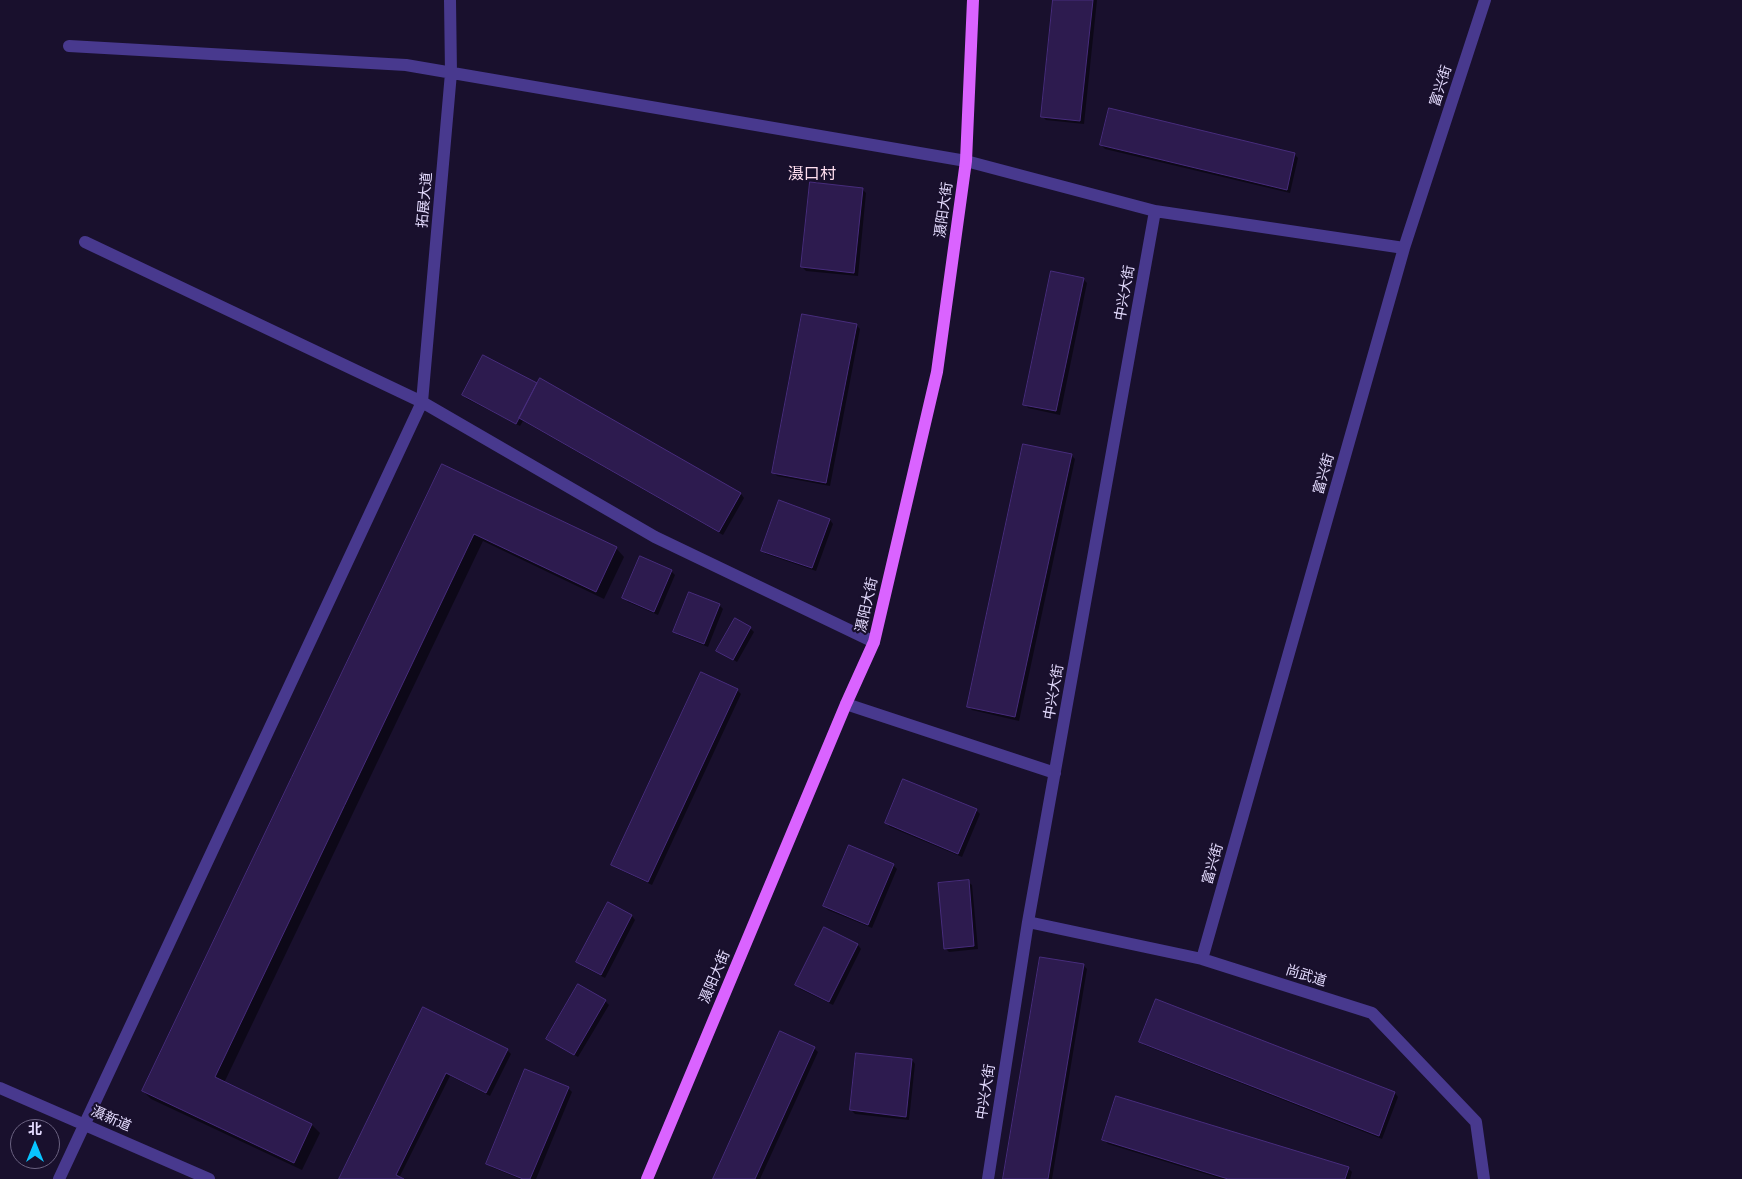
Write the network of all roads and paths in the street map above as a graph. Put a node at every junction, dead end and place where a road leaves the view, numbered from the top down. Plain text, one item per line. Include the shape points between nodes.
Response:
1 (450, 0) edge
2 (973, 0) edge
3 (1485, 0) edge
4 (69, 46) dead end
5 (451, 73) junction
6 (966, 161) junction
7 (1155, 211) junction
8 (85, 242) dead end
9 (1404, 248) junction
10 (422, 402) junction
11 (874, 642) junction
12 (846, 704) junction
13 (1054, 773) junction
14 (1028, 922) junction
15 (1202, 959) junction
16 (0, 1088) edge
17 (86, 1125) junction
18 (59, 1179) edge
19 (209, 1179) edge
20 (647, 1179) edge
21 (988, 1179) edge
22 (1484, 1179) edge

1 - 5 street, 拓展大道
2 - 6 main road, 滠阳大街
3 - 9 street, 富兴街
4 - 5 street via 406,66
5 - 6 street
5 - 10 street, 拓展大道
6 - 7 street
6 - 11 main road, 滠阳大街 via 937,372
7 - 9 street
7 - 13 street, 中兴大街
8 - 10 street
9 - 15 street, 富兴街
10 - 11 street via 655,537
10 - 17 street, 拓展大道
11 - 12 main road, 滠阳大街
12 - 13 street
12 - 20 main road, 滠阳大街
13 - 14 street, 中兴大街
14 - 15 street, 尚武道
14 - 21 street, 中兴大街
15 - 22 street, 尚武道 via 1372,1013 1476,1122
16 - 17 street, 滠新道
17 - 18 street, 拓展大道
17 - 19 street, 滠新道

